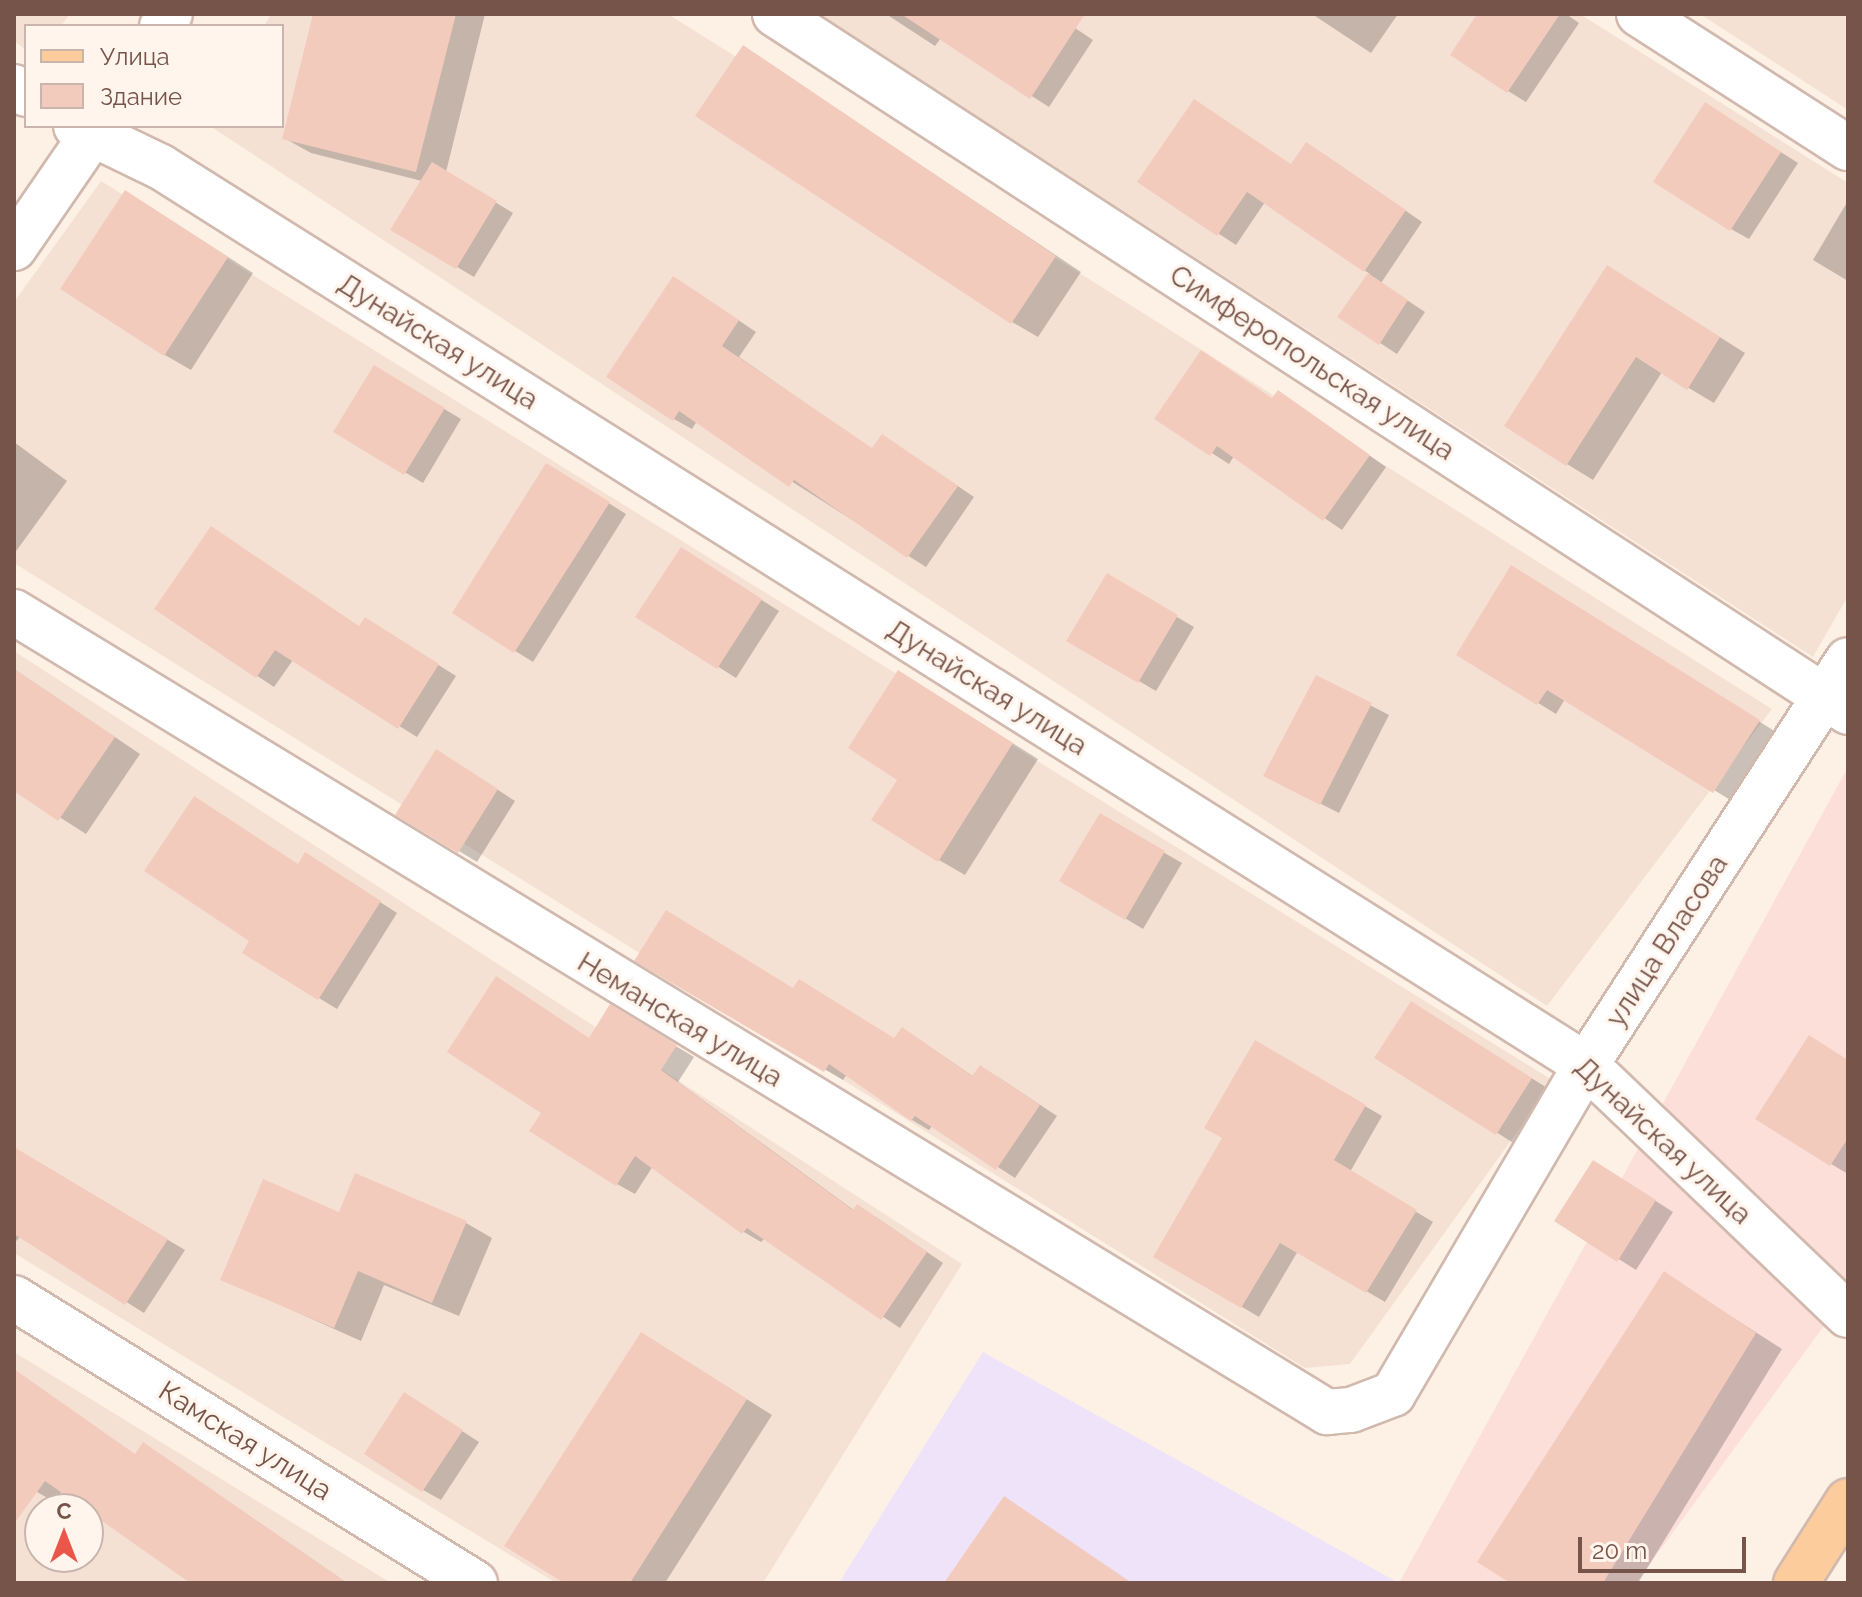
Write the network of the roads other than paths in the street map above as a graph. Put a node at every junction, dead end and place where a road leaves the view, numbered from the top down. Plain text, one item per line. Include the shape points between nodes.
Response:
1 (775, 14) edge
2 (1639, 14) edge
3 (89, 129) edge
4 (1848, 148) edge
5 (14, 248) edge
6 (14, 612) edge
7 (1848, 660) edge
8 (1837, 705) edge
9 (1586, 1065) junction
10 (14, 1298) edge
11 (1848, 1315) edge
12 (1351, 1410) joint
13 (1848, 1501) edge
14 (475, 1583) edge
15 (1796, 1583) edge

1 - 8 street, Симферопольская улица
2 - 4 street
3 - 5 street
3 - 9 street, Дунайская улица via 161,167
6 - 12 street, Неманская улица via 1306,1403 1327,1412
7 - 8 street, улица Власова
8 - 9 street, улица Власова
9 - 11 street, Дунайская улица
9 - 12 street, улица Власова via 1393,1394
10 - 14 street, Камская улица
13 - 15 main road

